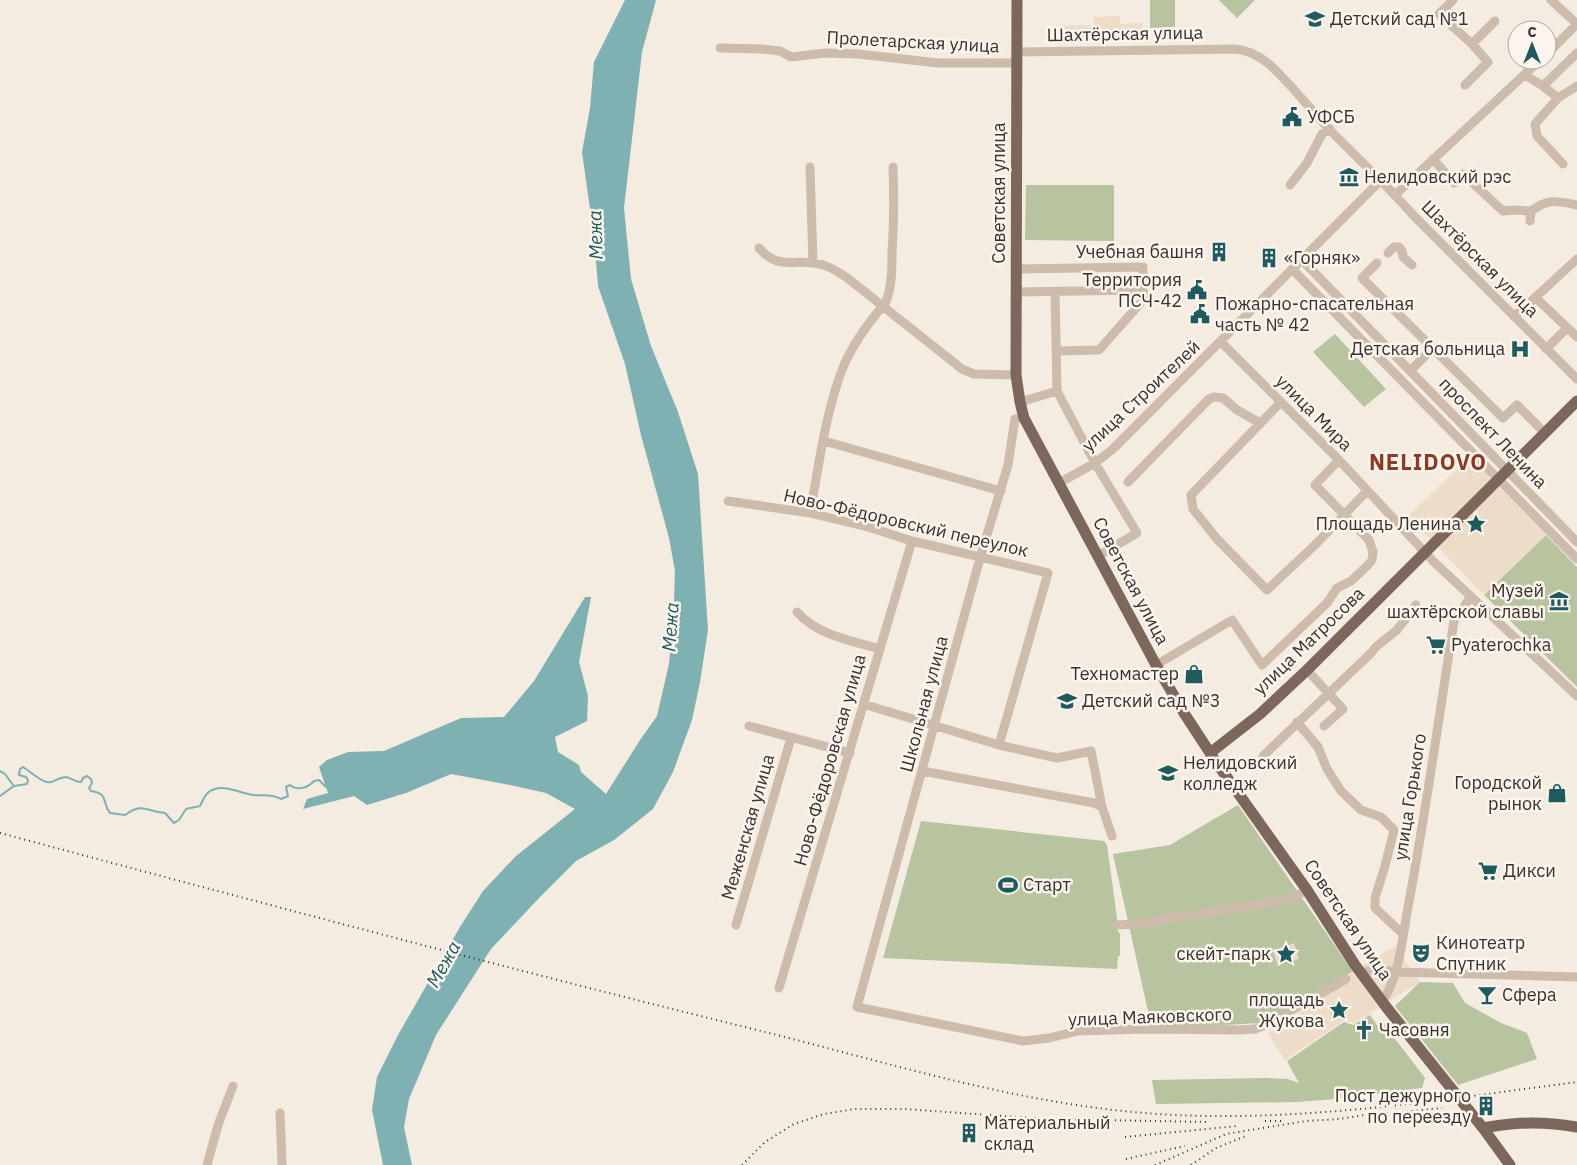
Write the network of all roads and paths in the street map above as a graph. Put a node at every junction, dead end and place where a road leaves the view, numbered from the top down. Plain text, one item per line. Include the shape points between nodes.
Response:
1 (1017, 0) edge
2 (1453, 0) edge
3 (1551, 0) edge
4 (1494, 21) dead end
5 (1577, 24) edge
6 (1472, 44) junction
7 (1557, 44) edge
8 (720, 48) dead end
9 (1577, 53) edge
10 (1017, 57) junction
11 (1531, 70) edge
12 (1525, 76) junction
13 (1465, 85) dead end
14 (1543, 86) junction
15 (1577, 86) edge
16 (1558, 98) junction
17 (1330, 129) junction
18 (1433, 159) junction
19 (1562, 164) dead end
20 (810, 166) dead end
21 (894, 167) dead end
22 (1381, 180) junction
23 (1290, 185) dead end
24 (1395, 195) junction
25 (1577, 205) edge
26 (1531, 211) junction
27 (1530, 221) dead end
28 (759, 248) dead end
29 (1388, 252) dead end
30 (1302, 260) junction
31 (1577, 260) edge
32 (814, 263) junction
33 (1377, 263) dead end
34 (1412, 265) dead end
35 (1016, 269) junction
36 (1292, 269) junction
37 (1143, 290) junction
38 (1016, 292) junction
39 (1055, 292) junction
40 (1535, 297) junction
41 (882, 306) junction
42 (1514, 317) junction
43 (1567, 328) junction
44 (1577, 337) edge
45 (1221, 342) junction
46 (1433, 348) junction
47 (1546, 349) junction
48 (1056, 351) junction
49 (1410, 371) junction
50 (1016, 375) junction
51 (1577, 379) edge
52 (1057, 391) junction
53 (1577, 401) edge
54 (1020, 402) junction
55 (1281, 402) junction
56 (1024, 418) junction
57 (1260, 424) junction
58 (1545, 433) junction
59 (824, 441) junction
60 (1339, 460) junction
61 (1095, 463) junction
62 (1503, 475) junction
63 (1128, 482) dead end
64 (1059, 483) junction
65 (1001, 491) junction
66 (1367, 491) junction
67 (728, 501) dead end
68 (810, 513) junction
69 (1344, 514) junction
70 (912, 541) junction
71 (1577, 542) edge
72 (1425, 552) junction
73 (1098, 556) junction
74 (980, 558) junction
75 (1577, 559) edge
76 (1470, 598) junction
77 (1416, 605) dead end
78 (797, 612) dead end
79 (880, 649) junction
80 (1156, 665) junction
81 (1307, 670) junction
82 (1328, 693) junction
83 (1577, 696) edge
84 (863, 704) junction
85 (1297, 722) junction
86 (934, 725) junction
87 (749, 726) dead end
88 (1324, 726) dead end
89 (791, 738) junction
90 (999, 745) junction
91 (850, 753) junction
92 (1210, 753) junction
93 (1263, 756) dead end
94 (922, 771) junction
95 (1102, 807) junction
96 (1112, 836) dead end
97 (1306, 890) junction
98 (736, 925) dead end
99 (1116, 925) dead end
100 (1403, 934) junction
101 (1396, 972) junction
102 (1361, 973) junction
103 (1577, 977) edge
104 (1346, 979) dead end
105 (779, 988) dead end
106 (1382, 1002) junction
107 (857, 1007) joint
108 (233, 1086) dead end
109 (280, 1113) dead end
110 (1577, 1127) edge
111 (1483, 1128) junction
112 (207, 1165) edge
113 (282, 1165) edge
114 (1510, 1165) edge

1 - 10 main road, Советская улица
2 - 6 street via 1439,14
3 - 5 street
4 - 6 street
5 - 7 street
6 - 13 street via 1488,62
8 - 10 street, Пролетарская улица via 762,48 791,57 825,52 938,63
9 - 14 street
10 - 17 street, Шахтёрская улица via 1246,50 1269,64
10 - 35 main road, Советская улица
11 - 12 street
12 - 14 street
12 - 18 street
14 - 16 street
15 - 16 street
16 - 19 street via 1535,124 1537,136
17 - 22 street, Шахтёрская улица
17 - 23 street via 1322,134 1307,163
18 - 24 street
18 - 26 street via 1454,183 1463,174 1503,211
20 - 32 street
21 - 41 street via 892,274
22 - 24 street
22 - 30 street, улица Строителей
24 - 42 street, Шахтёрская улица
25 - 26 street via 1543,202
26 - 27 street
28 - 32 street via 767,257 781,262
29 - 34 street via 1399,247 1403,257
30 - 36 street, улица Строителей
30 - 49 street, проспект Ленина
31 - 40 street
32 - 41 street via 831,267
33 - 46 street via 1362,278
35 - 37 street via 1143,267
35 - 38 main road, Советская улица
36 - 45 street, улица Строителей
36 - 62 street, проспект Ленина
37 - 39 street
37 - 48 street via 1144,299 1099,350
38 - 39 street
38 - 50 main road, Советская улица
39 - 48 street
40 - 42 street
40 - 43 street
41 - 50 street via 962,368 974,374
41 - 59 street via 842,369
42 - 47 street, Шахтёрская улица
43 - 44 street
43 - 47 street
45 - 55 street, улица Мира
45 - 61 street, улица Строителей
46 - 49 street
46 - 58 street via 1503,418 1520,402
47 - 51 street, Шахтёрская улица
48 - 52 street
49 - 62 street, проспект Ленина
50 - 54 main road, Советская улица
52 - 54 street
52 - 61 street
53 - 58 main road, улица Матросова
54 - 56 main road, Советская улица
55 - 57 street
55 - 60 street, улица Мира
56 - 64 main road, Советская улица
56 - 65 street, Школьная улица via 1015,419
57 - 63 street via 1223,398 1214,396
57 - 69 street via 1191,495 1193,509 1217,539 1267,590
58 - 62 main road, улица Матросова
59 - 65 street
59 - 68 street
60 - 66 street, улица Мира
60 - 69 street via 1314,485
61 - 64 street, улица Строителей
61 - 73 street via 1137,533
62 - 71 street, проспект Ленина
62 - 72 main road, улица Матросова
62 - 75 street, проспект Ленина
64 - 73 main road, Советская улица
65 - 74 street, Школьная улица
66 - 69 street
66 - 72 street, улица Мира
67 - 68 street, Ново-Фёдоровский переулок
68 - 70 street, Ново-Фёдоровский переулок
69 - 80 street via 1369,540 1372,560 1351,581 1337,588 1326,603 1262,665 1232,620
70 - 74 street, Ново-Фёдоровский переулок
70 - 79 street, Ново-Фёдоровская улица
72 - 76 street, улица Мира
72 - 81 main road, улица Матросова
73 - 80 main road, Советская улица
74 - 86 street, Школьная улица
74 - 90 street, Ново-Фёдоровский переулок via 1048,573
76 - 83 street, улица Мира
76 - 100 street, улица Горького via 1454,621
77 - 82 street via 1397,630
78 - 79 street via 826,634
79 - 84 street, Ново-Фёдоровская улица
80 - 92 main road, Советская улица
81 - 82 street
81 - 92 main road, улица Матросова via 1260,714
82 - 85 street
82 - 88 street via 1343,709
84 - 86 street
84 - 91 street, Ново-Фёдоровская улица
85 - 93 street
85 - 100 street via 1318,747 1326,769 1341,791 1361,810 1381,817 1394,830 1375,908
86 - 90 street
86 - 94 street, Школьная улица
87 - 89 street
89 - 91 street
89 - 98 street, Меженская улица
90 - 95 street via 1057,758 1091,751
91 - 105 street, Ново-Фёдоровская улица
92 - 97 main road, Советская улица
94 - 95 street
94 - 107 street, Школьная улица
95 - 96 street
97 - 99 street via 1290,899
97 - 102 main road, Советская улица
100 - 101 street, улица Горького
101 - 102 street via 1376,969
101 - 103 street
101 - 106 street, улица Горького via 1390,991
102 - 106 main road, Советская улица
104 - 107 street, улица Маяковского via 1268,1024 1240,1030 1078,1031 1023,1041
106 - 111 main road, Советская улица
108 - 112 street
109 - 113 street
110 - 111 main road via 1550,1122 1521,1122
111 - 114 main road, Советская улица

